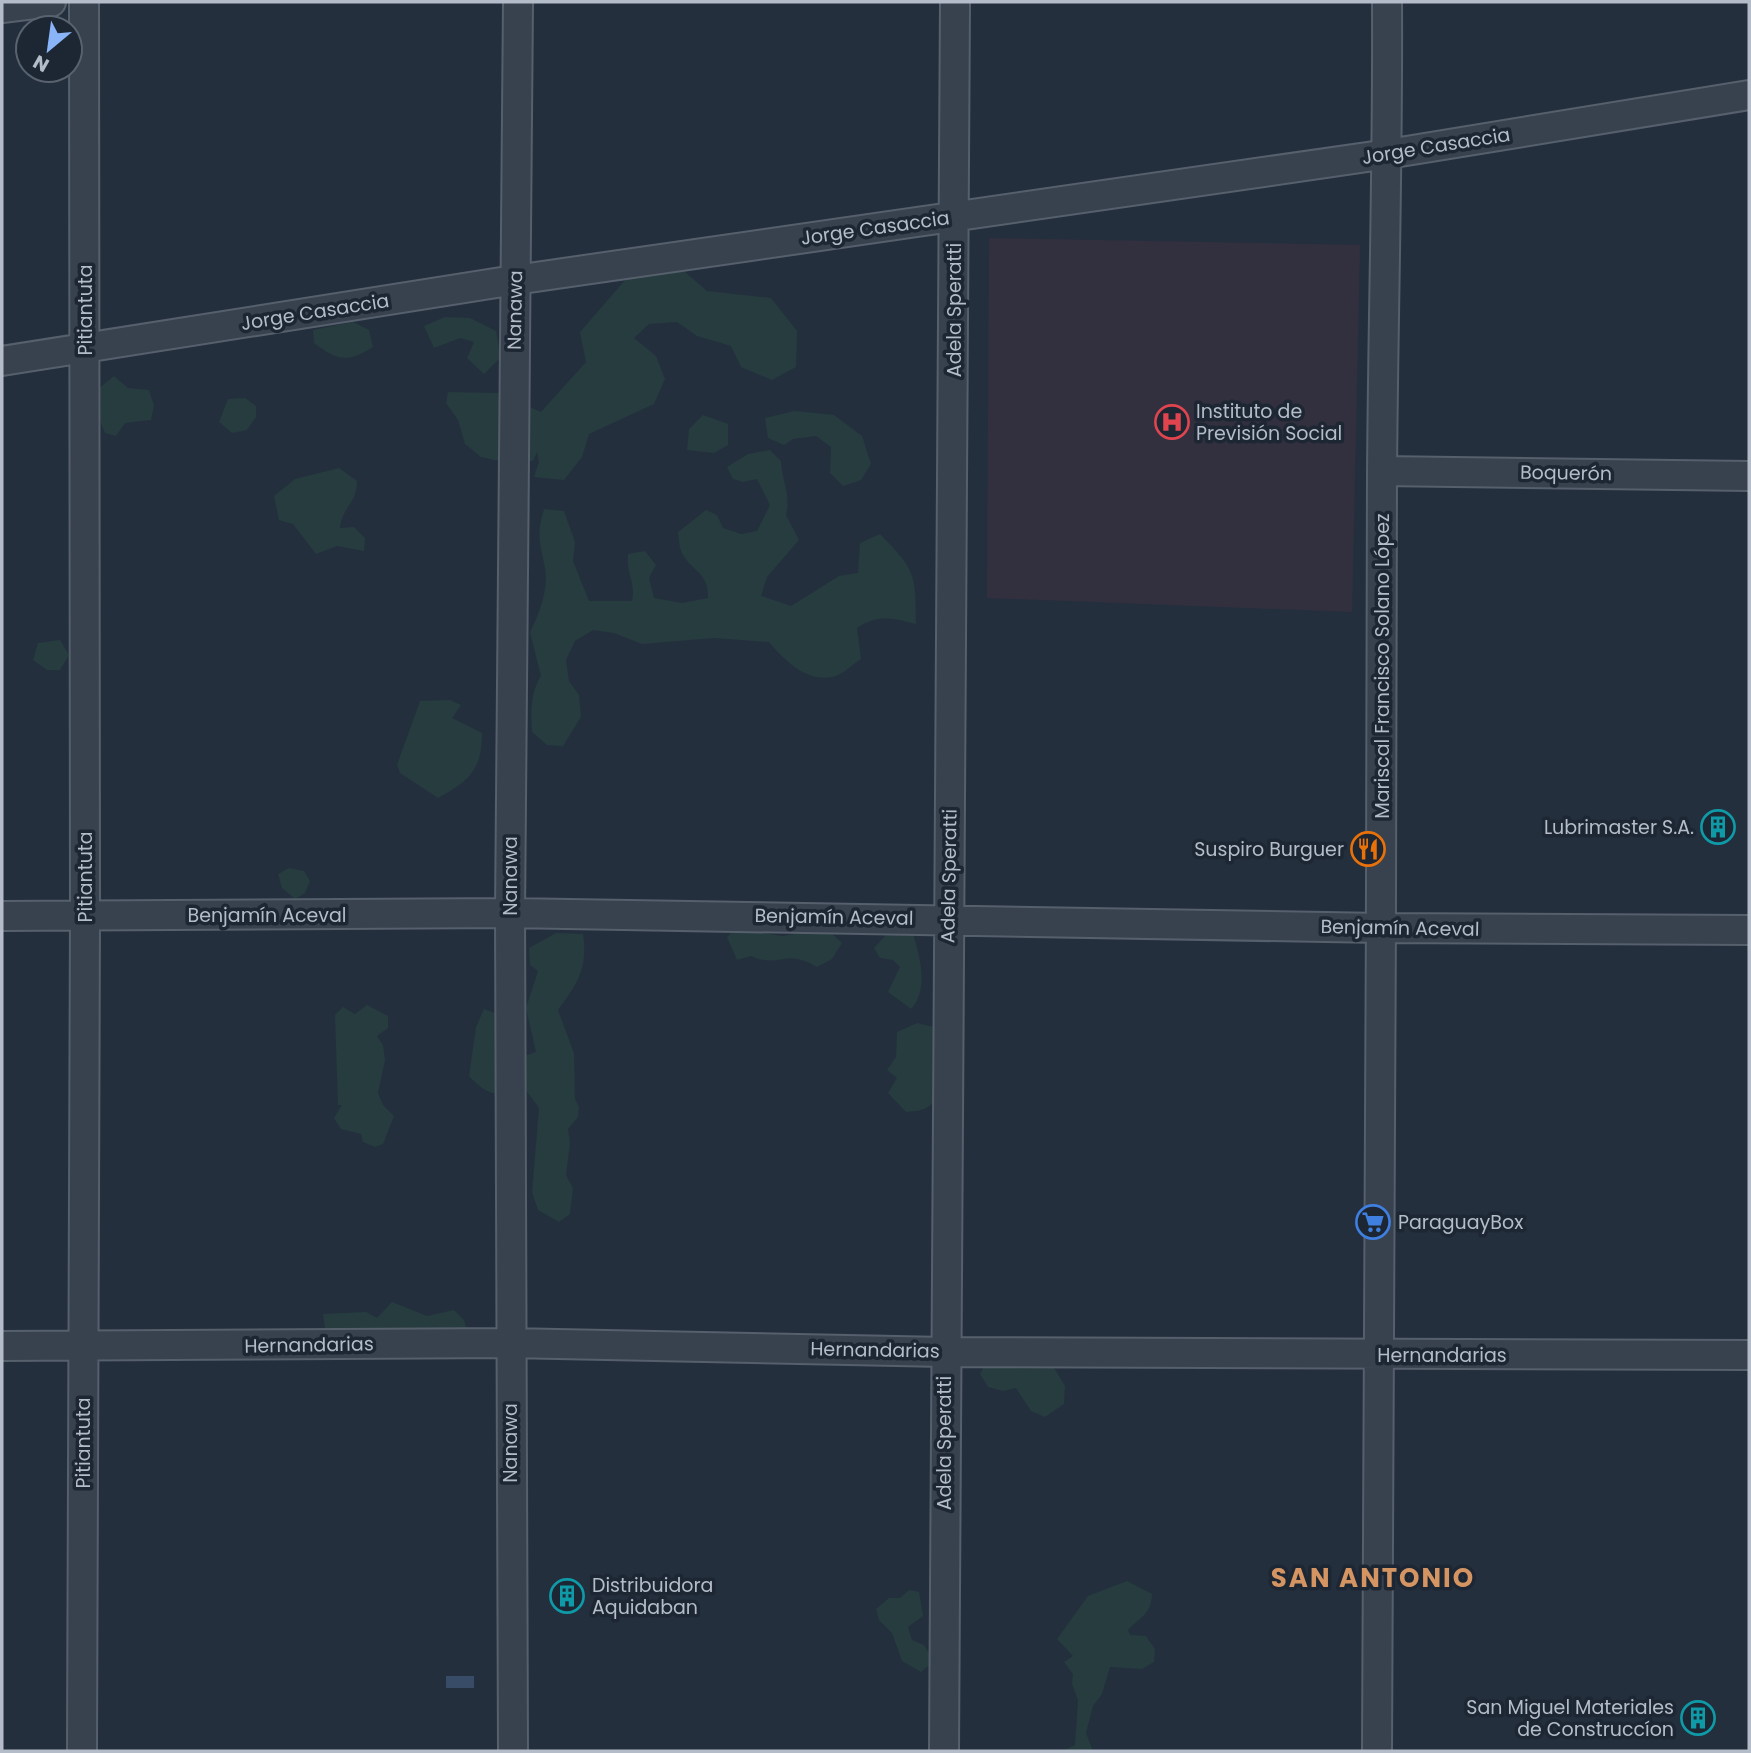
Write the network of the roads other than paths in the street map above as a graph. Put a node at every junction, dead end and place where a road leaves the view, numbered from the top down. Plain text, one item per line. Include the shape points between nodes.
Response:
1 (51, 2) edge
2 (84, 2) edge
3 (518, 2) edge
4 (955, 2) edge
5 (1387, 2) edge
6 (2, 8) edge
7 (1749, 95) edge
8 (1388, 154) junction
9 (955, 216) junction
10 (515, 280) junction
11 (85, 348) junction
12 (2, 361) edge
13 (1382, 471) junction
14 (1749, 476) edge
15 (510, 913) junction
16 (2, 916) edge
17 (85, 916) junction
18 (949, 918) junction
19 (1381, 928) junction
20 (1749, 930) edge
21 (509, 1343) junction
22 (2, 1346) edge
23 (84, 1347) junction
24 (945, 1352) junction
25 (1382, 1355) junction
26 (1749, 1355) edge
27 (82, 1751) edge
28 (513, 1751) edge
29 (944, 1751) edge
30 (1377, 1751) edge

1 - 6 street
2 - 11 street, Pitiantuta
3 - 10 street, Nanawa
4 - 9 street, Adela Speratti
5 - 8 street, Mariscal Francisco Solano López
7 - 8 street, Jorge Casaccia
8 - 9 street, Jorge Casaccia
8 - 13 street, Mariscal Francisco Solano López
9 - 10 street, Jorge Casaccia
9 - 18 street, Adela Speratti
10 - 11 street, Jorge Casaccia
10 - 15 street, Nanawa
11 - 12 street, Jorge Casaccia
11 - 17 street, Pitiantuta
13 - 14 street, Boquerón
13 - 19 street, Mariscal Francisco Solano López
15 - 17 street, Benjamín Aceval
15 - 18 street, Benjamín Aceval
15 - 21 street, Nanawa
16 - 17 street, Benjamín Aceval
17 - 23 street, Pitiantuta
18 - 19 street, Benjamín Aceval
18 - 24 street, Adela Speratti
19 - 20 street, Benjamín Aceval
19 - 25 street, Mariscal Francisco Solano López
21 - 23 street, Hernandarias
21 - 24 street, Hernandarias
21 - 28 street, Nanawa
22 - 23 street, Hernandarias
23 - 27 street, Pitiantuta
24 - 25 street, Hernandarias
24 - 29 street, Adela Speratti
25 - 26 street, Hernandarias
25 - 30 street, Mariscal Francisco Solano López

